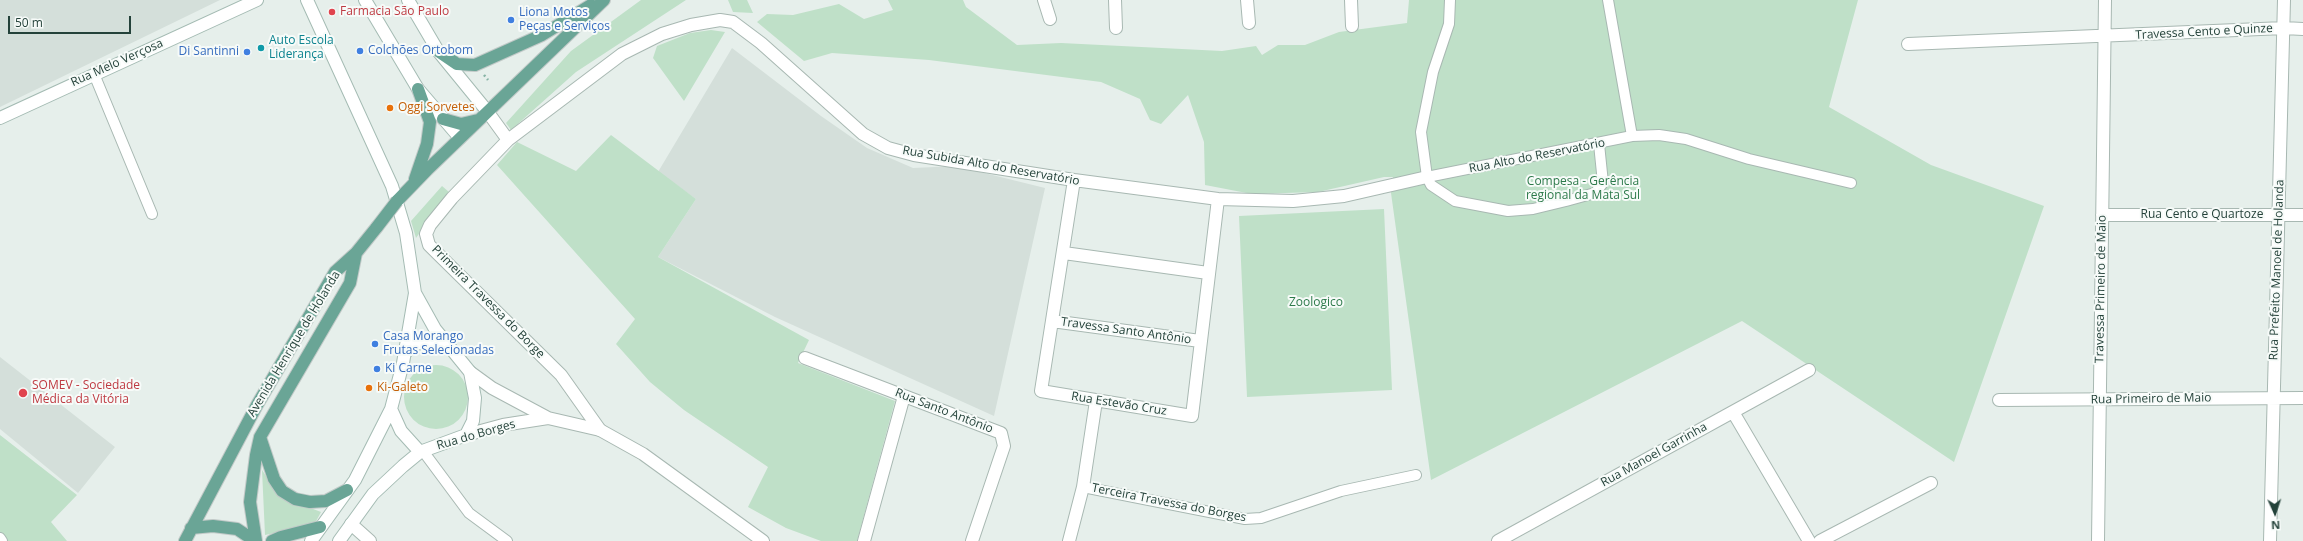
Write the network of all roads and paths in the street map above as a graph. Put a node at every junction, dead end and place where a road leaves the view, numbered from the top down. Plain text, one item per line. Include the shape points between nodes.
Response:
1 (257, 0) edge
2 (307, 0) edge
3 (365, 0) edge
4 (408, 0) edge
5 (598, 0) edge
6 (604, 0) edge
7 (1044, 0) edge
8 (1115, 0) edge
9 (1247, 0) edge
10 (1351, 0) edge
11 (1450, 0) edge
12 (1608, 0) edge
13 (2105, 0) edge
14 (2284, 0) edge
15 (1050, 20) dead end
16 (1249, 24) dead end
17 (1352, 26) dead end
18 (1116, 28) dead end
19 (2284, 28) junction
20 (2303, 29) edge
21 (2104, 37) junction
22 (1908, 44) dead end
23 (438, 51) junction
24 (94, 74) junction
25 (418, 89) junction
26 (487, 111) junction
27 (0, 118) edge
28 (443, 119) junction
29 (478, 120) junction
30 (1632, 136) junction
31 (460, 138) junction
32 (508, 140) junction
33 (1599, 144) junction
34 (1427, 177) junction
35 (1074, 180) junction
36 (1851, 183) dead end
37 (410, 186) junction
38 (1218, 199) junction
39 (152, 214) dead end
40 (2303, 214) edge
41 (2102, 215) junction
42 (2278, 215) junction
43 (356, 253) junction
44 (1064, 253) junction
45 (1208, 273) junction
46 (415, 293) junction
47 (1052, 321) junction
48 (443, 339) junction
49 (1200, 341) junction
50 (405, 354) junction
51 (805, 358) dead end
52 (1809, 370) dead end
53 (470, 372) junction
54 (904, 396) junction
55 (2273, 397) junction
56 (2303, 398) edge
57 (1999, 400) dead end
58 (2100, 400) junction
59 (1096, 401) junction
60 (391, 408) junction
61 (1733, 412) junction
62 (548, 418) junction
63 (600, 430) junction
64 (466, 435) junction
65 (260, 437) junction
66 (422, 452) junction
67 (1416, 475) dead end
68 (1931, 484) dead end
69 (1084, 487) junction
70 (347, 490) junction
71 (351, 524) junction
72 (320, 527) junction
73 (191, 528) junction
74 (0, 538) edge
75 (2, 541) edge
76 (185, 541) edge
77 (256, 541) edge
78 (272, 541) edge
79 (310, 541) edge
80 (339, 541) edge
81 (370, 541) edge
82 (507, 541) edge
83 (762, 541) edge
84 (864, 541) edge
85 (972, 541) edge
86 (1069, 541) edge
87 (1498, 541) edge
88 (1809, 541) edge
89 (1820, 541) edge
90 (2098, 541) edge
91 (2270, 541) edge

1 - 24 street, Rua Melo Verçosa
2 - 46 street via 392,186 406,233
3 - 25 street
4 - 23 street
5 - 23 main road via 542,35 475,65 457,64
6 - 26 main road, Avenida Henrique de Holanda
7 - 15 street
8 - 18 street
9 - 16 street
10 - 17 street
11 - 34 lane via 1449,24 1433,72 1421,132
12 - 30 lane
13 - 21 street
14 - 19 street, Rua Prefeito Manoel de Holanda
19 - 20 street, Travessa Cento e Quinze
19 - 21 street, Travessa Cento e Quinze
19 - 42 street, Rua Prefeito Manoel de Holanda
21 - 22 street, Travessa Cento e Quinze
21 - 41 street, Travessa Primeiro de Maio
23 - 26 street
24 - 27 street, Rua Melo Verçosa
24 - 39 lane
25 - 28 street
25 - 37 main road via 430,122 427,144
26 - 29 main road, Avenida Henrique de Holanda
26 - 32 street
28 - 29 main road via 461,124
28 - 31 street
29 - 31 main road, Avenida Henrique de Holanda
30 - 33 lane, Rua Alto do Reservatório
30 - 36 lane, Rua Alto do Reservatório via 1659,135 1686,139 1749,159
31 - 37 main road, Avenida Henrique de Holanda
32 - 35 street, Rua Subida Alto do Reservatório via 622,54 662,34 720,20 733,22 761,43 863,134 888,148
32 - 63 street, Primeira Travessa do Borge via 438,214 430,225 427,239 437,253 561,375
33 - 34 lane, Rua Alto do Reservatório
33 - 34 lane via 1603,183 1595,193 1533,209 1508,211 1455,201 1431,185
34 - 38 street, Rua Alto do Reservatório via 1337,197 1293,201
35 - 38 street, Rua Subida Alto do Reservatório
35 - 44 street, Rua Estevão Cruz
37 - 43 main road, Avenida Henrique de Holanda, bridge
38 - 45 street, Rua Estevão Cruz
40 - 42 street, Rua Cento e Quartoze
41 - 42 street, Rua Cento e Quartoze
41 - 58 street, Travessa Primeiro de Maio
42 - 55 street, Rua Prefeito Manoel de Holanda
43 - 65 main road via 350,283
43 - 73 main road, Avenida Henrique de Holanda via 334,272 257,405
44 - 45 street
44 - 47 street, Rua Estevão Cruz
45 - 49 street, Rua Estevão Cruz
46 - 48 street via 423,310
46 - 50 street
47 - 49 street, Travessa Santo Antônio
47 - 59 street, Rua Estevão Cruz via 1041,391
48 - 50 street via 415,344
48 - 53 street
49 - 59 street, Rua Estevão Cruz via 1192,416
50 - 60 street
51 - 54 street, Rua Santo Antônio
52 - 61 street, Rua Manoel Garrinha
53 - 62 street via 492,388
53 - 64 street via 475,398 472,421
54 - 84 street
54 - 85 street, Rua Santo Antônio via 1001,433 1004,446
55 - 56 street, Rua Primeiro de Maio
55 - 58 street, Rua Primeiro de Maio
55 - 91 street, Rua Prefeito Manoel de Holanda
57 - 58 street, Rua Primeiro de Maio
58 - 90 street, Travessa Primeiro de Maio
59 - 69 street
60 - 66 street via 401,431
60 - 70 street via 355,480
61 - 87 street, Rua Manoel Garrinha
61 - 88 street
62 - 63 street, Rua do Borges
62 - 64 street, Rua do Borges via 503,425
63 - 83 street, Rua do Borges via 643,454
64 - 66 street, Rua do Borges
65 - 70 main road via 274,478 282,491 295,499 310,502 326,500
65 - 77 main road via 250,502
66 - 71 street, Rua do Borges via 373,494
66 - 82 lane via 469,513
67 - 69 lane, Terceira Travessa do Borges via 1341,491 1261,518 1245,519
68 - 89 street
69 - 86 street
70 - 72 street
71 - 80 street, Rua do Borges
71 - 81 street
72 - 78 main road
72 - 79 street
73 - 76 main road, Avenida Henrique de Holanda
73 - 77 main road via 237,528
74 - 75 lane

